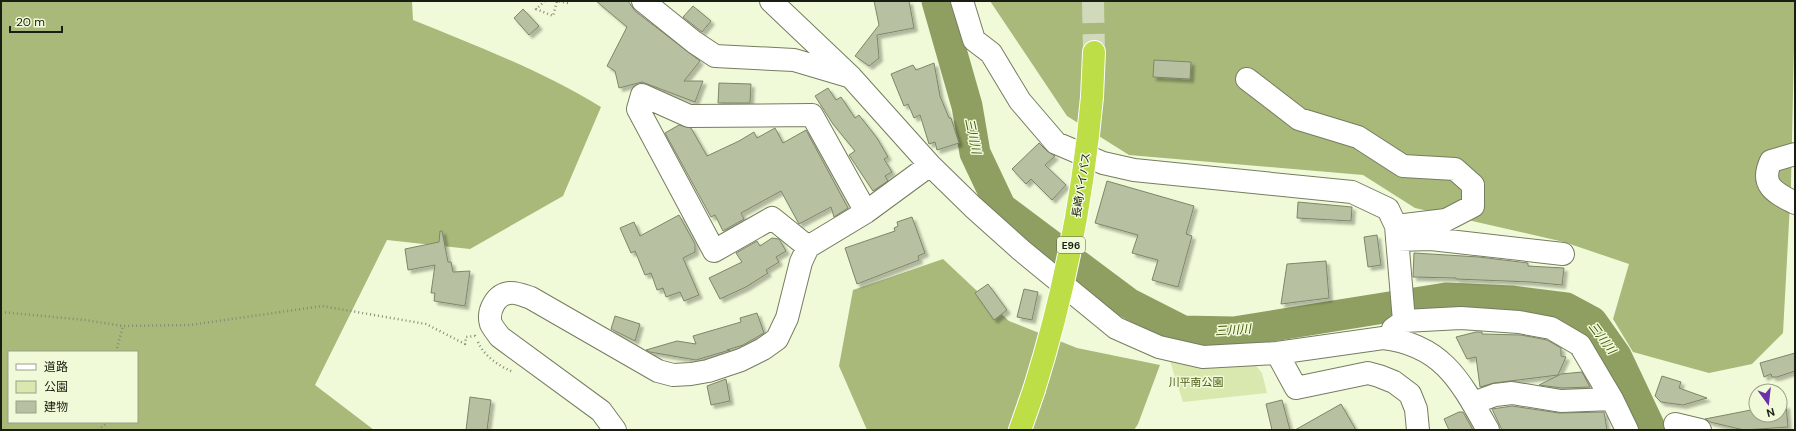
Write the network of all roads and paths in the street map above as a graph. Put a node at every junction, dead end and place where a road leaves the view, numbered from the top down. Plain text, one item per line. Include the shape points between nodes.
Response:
1 (545, 1) edge
2 (568, 1) edge
3 (643, 1) edge
4 (771, 1) edge
5 (962, 1) edge
6 (1094, 52) tunnel mouth
7 (851, 77) junction
8 (1247, 79) dead end
9 (1795, 154) edge
10 (930, 165) junction
11 (1795, 203) edge
12 (866, 212) junction
13 (1397, 233) junction
14 (808, 247) junction
15 (1563, 254) dead end
16 (1, 312) edge
17 (1404, 321) junction
18 (123, 326) junction
19 (1383, 338) junction
20 (465, 344) dead end
21 (116, 351) edge
22 (1277, 353) junction
23 (1612, 399) junction
24 (1473, 404) junction
25 (107, 423) edge
26 (98, 430) edge
27 (615, 430) edge
28 (1020, 430) edge
29 (1418, 430) edge
30 (1488, 430) edge
31 (1627, 430) edge
32 (1677, 430) edge
33 (1700, 430) edge

1 - 2 path via 536,9 553,16 557,1
3 - 7 street via 714,56 794,60
4 - 7 street
5 - 13 street via 974,40 991,53 1020,101 1056,143 1103,162 1134,170 1352,192 1388,209
6 - 28 highway, 長崎バイパス / E96, bridge via 1086,152 1072,237 1054,321
7 - 10 street
8 - 13 street via 1299,119 1358,137 1403,166 1456,169 1473,184 1472,206 1446,220
9 - 11 street via 1770,162 1767,169 1767,178 1773,191
10 - 12 street
10 - 22 street via 1021,250 1116,328 1159,347 1203,357
12 - 14 street
12 - 14 street via 812,115 689,116 642,95 638,108 714,251 772,218
13 - 15 street
13 - 17 street
14 - 27 street via 801,262 787,318 777,339 742,360 691,374 673,375 658,371 531,298 510,292 500,296 490,313 492,324 500,337 601,410
16 - 18 path
17 - 19 street
17 - 23 street via 1461,318 1520,322 1551,328 1580,345
18 - 20 path via 190,325 322,306 426,324
18 - 21 path
19 - 22 street
19 - 24 street via 1407,344 1445,364
22 - 29 street via 1296,388 1368,373 1394,382 1410,394 1416,409
23 - 24 street via 1561,401 1512,393 1495,395
23 - 31 street
24 - 30 street
25 - 26 path
32 - 33 street via 1674,424

